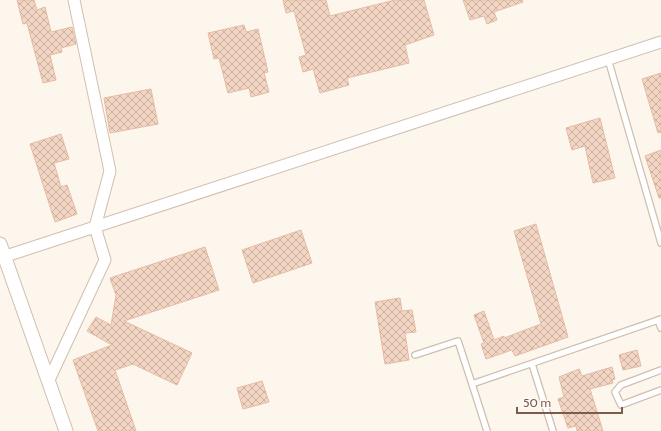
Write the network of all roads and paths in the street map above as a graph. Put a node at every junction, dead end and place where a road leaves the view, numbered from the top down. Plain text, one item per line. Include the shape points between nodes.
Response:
1 (74, 0) edge
2 (661, 42) edge
3 (608, 59) junction
4 (95, 227) junction
5 (661, 243) edge
6 (0, 244) edge
7 (6, 256) junction
8 (660, 320) edge
9 (661, 328) edge
10 (416, 356) dead end
11 (532, 364) junction
12 (661, 370) edge
13 (49, 380) junction
14 (472, 384) junction
15 (661, 390) edge
16 (66, 431) edge
17 (487, 431) edge
18 (553, 431) edge

1 - 4 street via 110,171
2 - 3 street
3 - 4 street
3 - 5 lane
4 - 7 street
4 - 13 street via 105,260
6 - 7 street
7 - 13 street
8 - 9 lane
8 - 11 lane
10 - 14 lane via 458,341
11 - 14 lane
11 - 18 lane
12 - 15 lane via 621,385 616,392 620,405
13 - 16 street
14 - 17 lane

